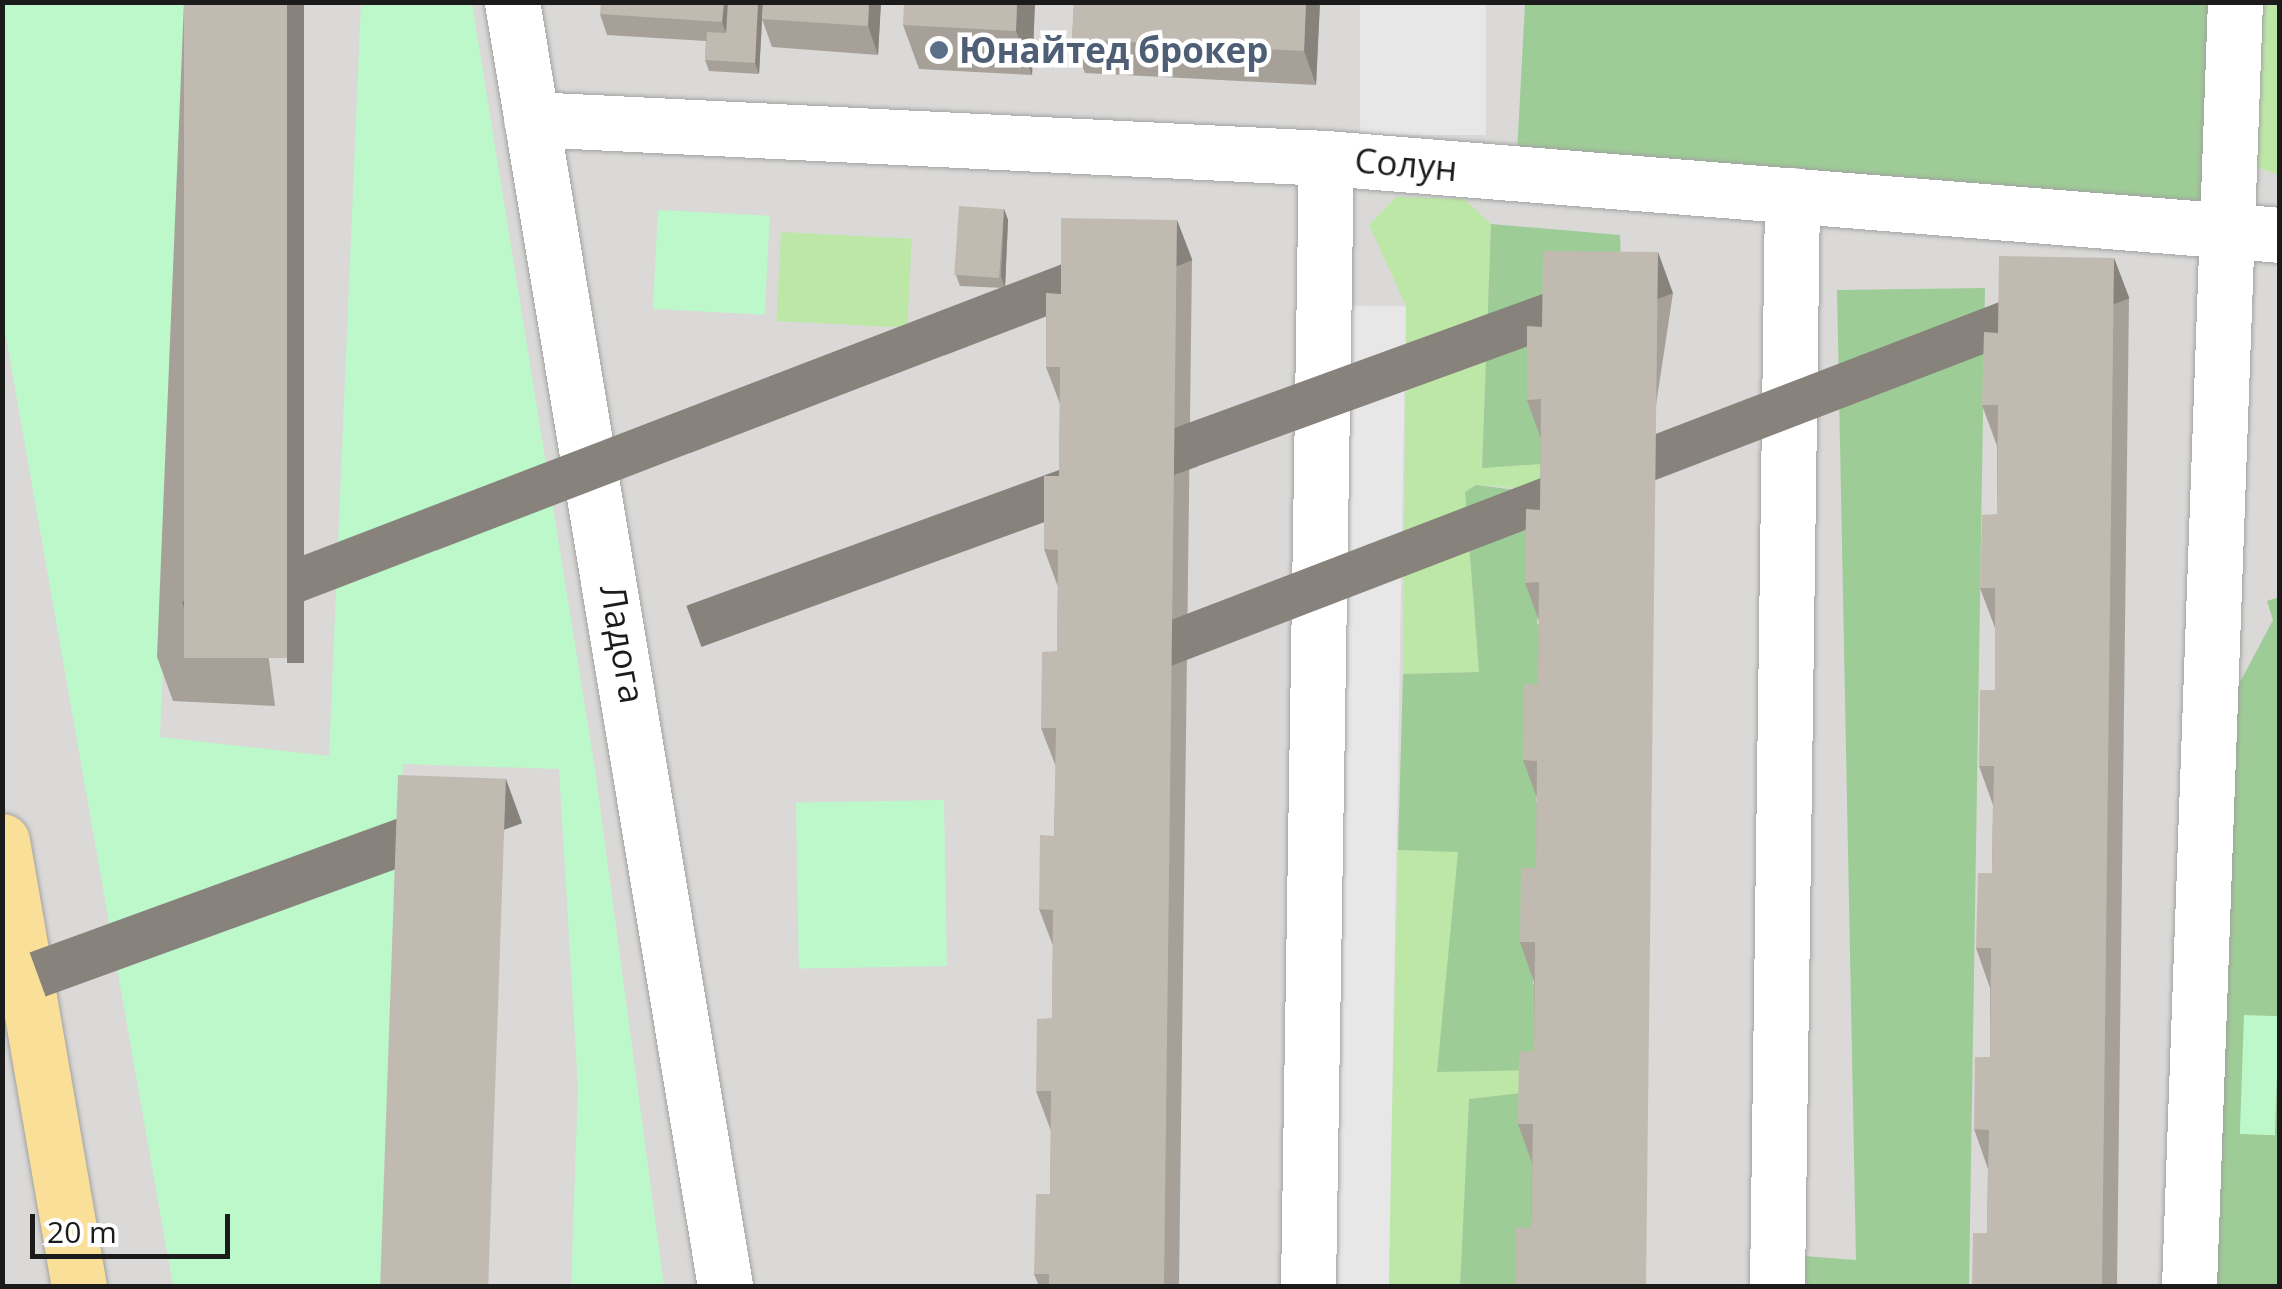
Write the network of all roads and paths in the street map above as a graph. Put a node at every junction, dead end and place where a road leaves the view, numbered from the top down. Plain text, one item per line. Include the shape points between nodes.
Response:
1 (512, 2) edge
2 (2235, 2) edge
3 (530, 118) junction
4 (1326, 158) junction
5 (1792, 195) junction
6 (2256, 233) edge
7 (2, 841) edge
8 (79, 1286) edge
9 (725, 1286) edge
10 (1308, 1286) edge
11 (1778, 1286) edge
12 (2189, 1286) edge

1 - 3 street, Ладога
2 - 6 street
3 - 4 street, Солун
3 - 9 street, Ладога
4 - 5 street, Солун
4 - 10 street
5 - 6 street, Солун
5 - 11 street
6 - 12 street
7 - 8 main road

